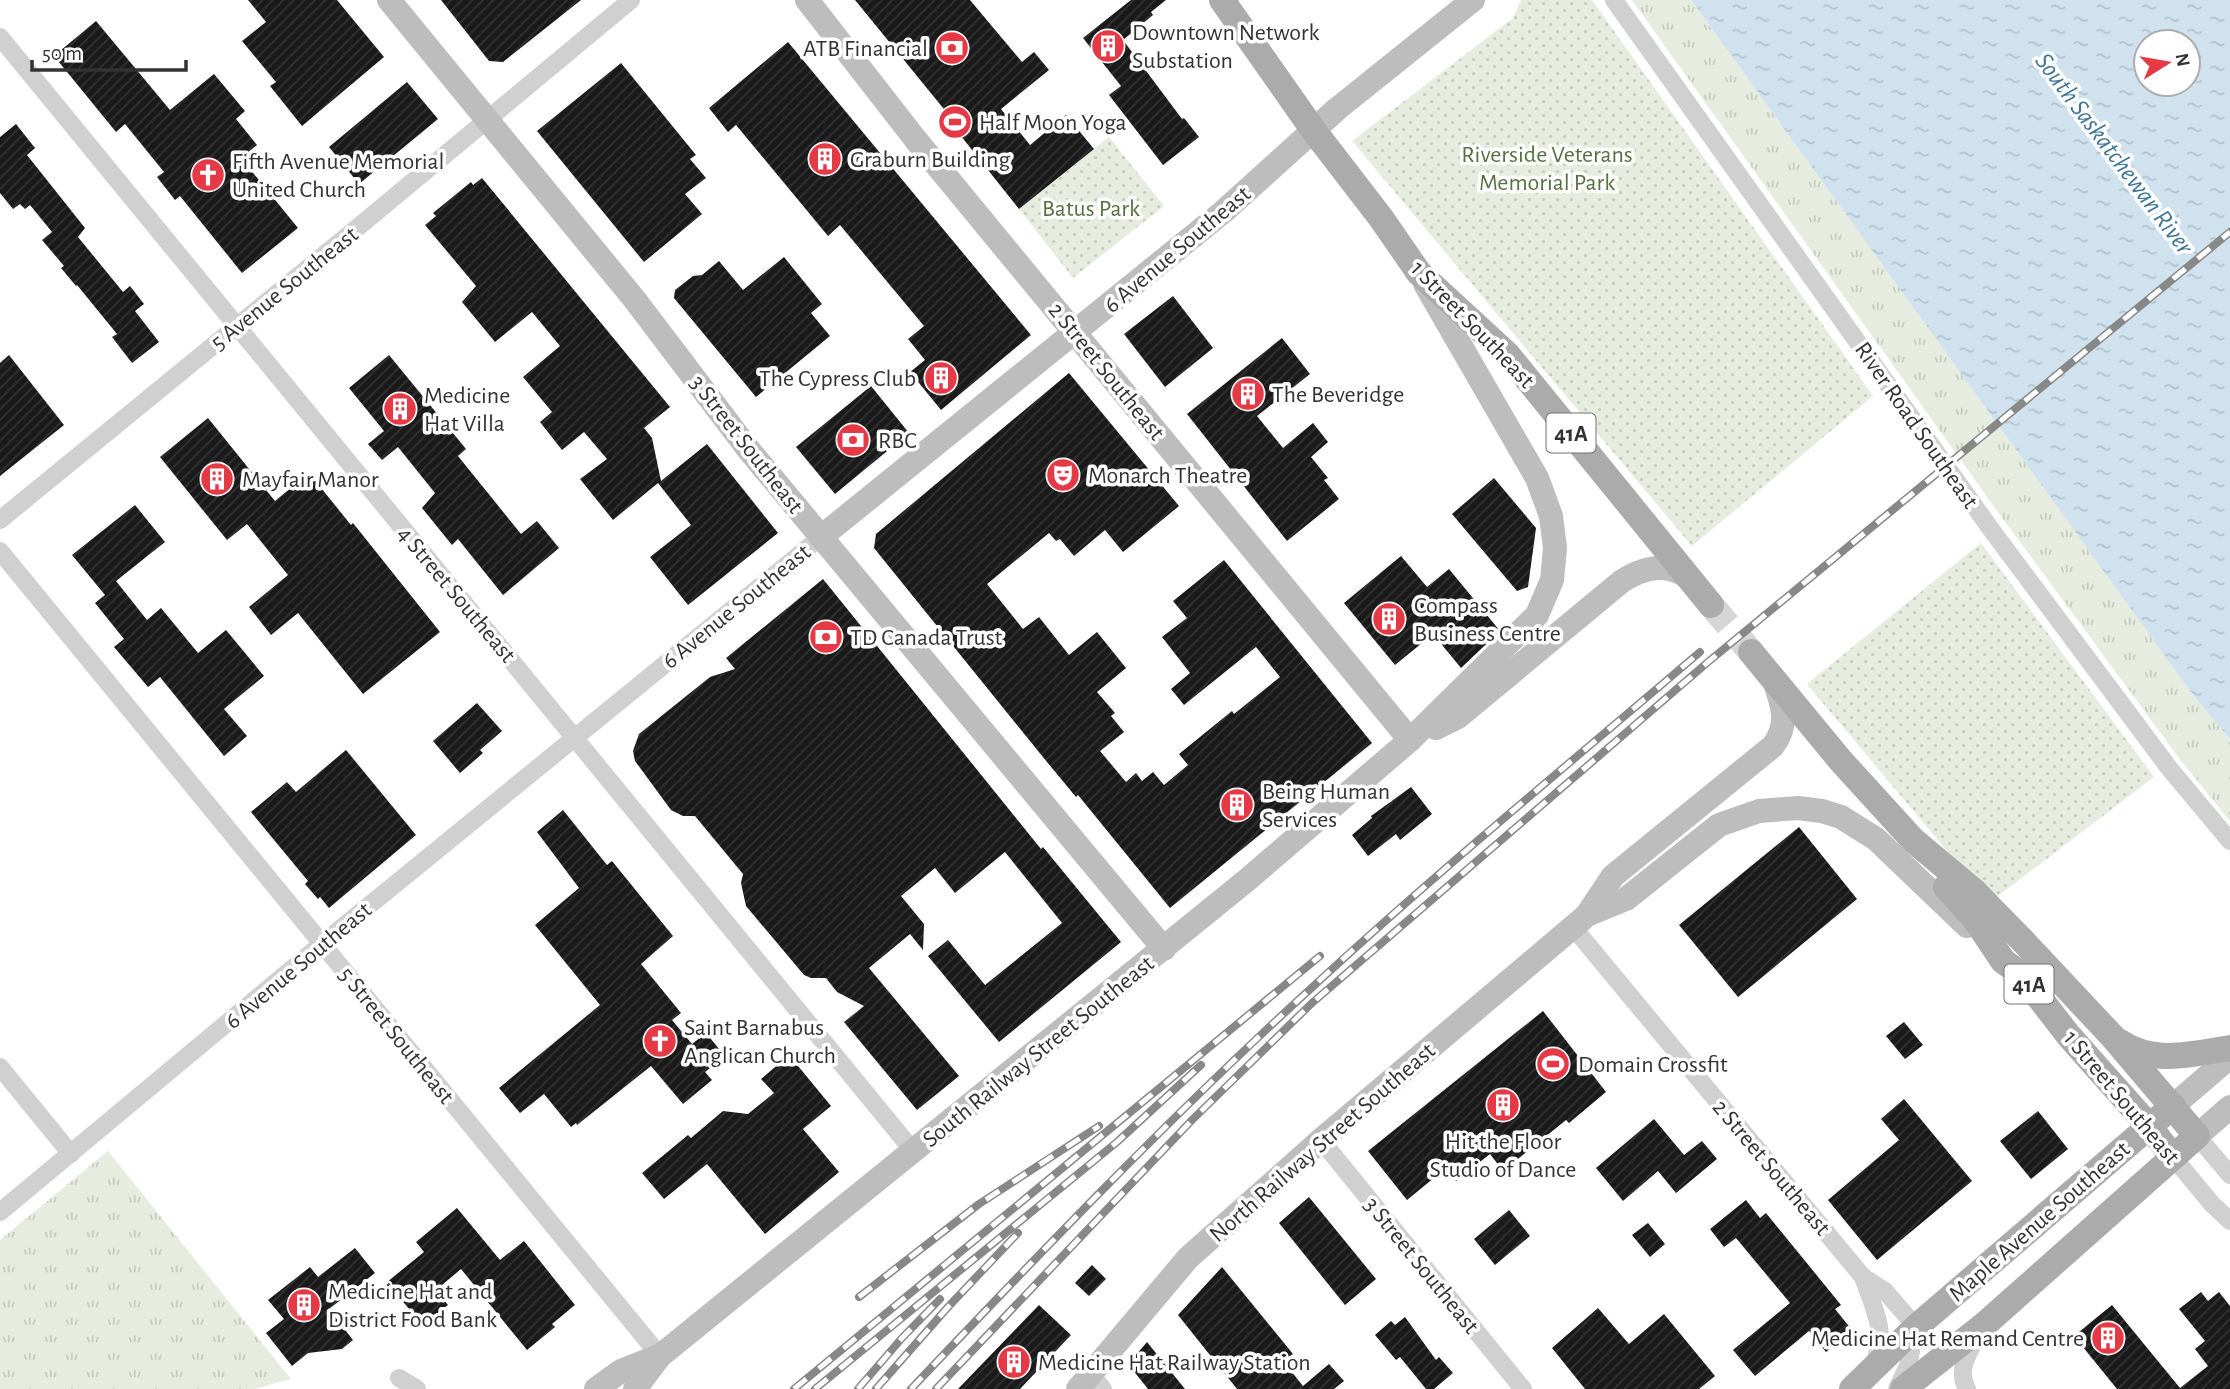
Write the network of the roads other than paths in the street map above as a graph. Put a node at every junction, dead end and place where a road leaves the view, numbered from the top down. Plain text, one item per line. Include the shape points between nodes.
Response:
1 (389, 0) edge
2 (631, 0) edge
3 (807, 0) edge
4 (1222, 0) edge
5 (1473, 0) edge
6 (1614, 0) edge
7 (0, 37) edge
8 (488, 120) junction
9 (1314, 131) junction
10 (1419, 273) junction
11 (237, 326) junction
12 (1075, 332) junction
13 (0, 520) edge
14 (821, 537) junction
15 (0, 551) edge
16 (1689, 578) junction
17 (1711, 605) tunnel mouth
18 (1751, 652) tunnel mouth
19 (1776, 683) junction
20 (576, 737) junction
21 (1410, 740) junction
22 (1913, 840) junction
23 (2230, 841) edge
24 (1580, 921) junction
25 (323, 943) junction
26 (1164, 949) junction
27 (2003, 961) junction
28 (2112, 1036) junction
29 (2230, 1048) edge
30 (2230, 1057) edge
31 (0, 1067) edge
32 (2173, 1106) junction
33 (2230, 1107) edge
34 (2149, 1126) junction
35 (2197, 1136) junction
36 (1321, 1140) junction
37 (914, 1152) junction
38 (71, 1154) junction
39 (2173, 1157) junction
40 (2230, 1175) edge
41 (0, 1212) edge
42 (2230, 1221) edge
43 (1863, 1277) junction
44 (1984, 1325) junction
45 (1916, 1327) junction
46 (660, 1356) junction
47 (399, 1378) dead end
48 (1090, 1384) edge
49 (417, 1389) edge
50 (596, 1389) edge
51 (635, 1389) edge
52 (1524, 1389) edge
53 (1852, 1389) edge
54 (1897, 1389) edge
55 (1903, 1389) edge
56 (1967, 1389) edge

1 - 8 street, 3 Street Southeast
2 - 8 street, 5 Avenue Southeast
3 - 12 street, 2 Street Southeast
4 - 9 main road, 1 Street Southeast / 41A
5 - 9 street, 6 Avenue Southeast
6 - 23 street, River Road Southeast via 1990,528 2169,768
7 - 11 street, 4 Street Southeast
8 - 11 street, 5 Avenue Southeast
8 - 14 street, 3 Street Southeast
9 - 10 main road, 1 Street Southeast / 41A
9 - 12 street, 6 Avenue Southeast
10 - 16 main road, 1 Street Southeast / 41A via 1507,354
10 - 21 street, South Railway Street Southeast via 1537,478 1551,516 1555,548 1552,580 1537,615
11 - 13 street, 5 Avenue Southeast
11 - 20 street, 4 Street Southeast
12 - 14 street, 6 Avenue Southeast
12 - 21 street, 2 Street Southeast
14 - 20 street, 6 Avenue Southeast
14 - 26 street, 3 Street Southeast
15 - 25 street, 5 Street Southeast
16 - 17 main road, 1 Street Southeast / 41A
16 - 21 street, South Railway Street Southeast via 1659,567 1635,573 1455,719
18 - 19 main road, 1 Street Southeast / 41A
19 - 22 main road, 1 Street Southeast / 41A
19 - 24 street, North Railway Street Southeast via 1784,719 1778,740 1613,876
20 - 25 street, 6 Avenue Southeast
20 - 37 street, 4 Street Southeast
21 - 26 street, South Railway Street Southeast
22 - 27 main road, 1 Street Southeast / 41A
22 - 28 main road, 1 Street Southeast / 41A via 1975,892
24 - 27 street, North Railway Street Southeast via 1626,899 1719,825 1759,811 1798,808 1841,817 1876,839
24 - 36 street, North Railway Street Southeast
24 - 43 street, 2 Street Southeast
25 - 38 street, 6 Avenue Southeast
25 - 46 street, 5 Street Southeast
26 - 37 street, South Railway Street Southeast
27 - 34 main road, 1 Street Southeast / 41A via 2021,974
28 - 29 main road via 2133,1051 2174,1057
28 - 32 main road, 1 Street Southeast / 41A
30 - 32 street, Maple Avenue Southeast
31 - 38 street
32 - 34 main road, Maple Avenue Southeast
32 - 35 main road, 1 Street Southeast / 41A
33 - 35 street, Maple Avenue Southeast
34 - 39 main road, 1 Street Southeast / 41A
34 - 45 main road, Maple Avenue Southeast
35 - 39 main road, Maple Avenue Southeast
35 - 40 street, 1 Street Southeast
36 - 48 street, North Railway Street Southeast via 1188,1258
36 - 52 street, 3 Street Southeast
37 - 46 street, South Railway Street Southeast
38 - 41 street, 6 Avenue Southeast
39 - 42 street, 1 Street Southeast
39 - 44 main road, Maple Avenue Southeast
43 - 45 street, 2 Street Southeast via 1885,1290
43 - 53 street, 2 Street Southeast via 1882,1333 1871,1368
44 - 55 main road, Maple Avenue Southeast
44 - 56 street via 1962,1371
45 - 53 main road, Maple Avenue Southeast
45 - 54 street via 1908,1366
46 - 50 street, South Railway Street Southeast via 621,1371
46 - 51 street, South Railway Street Southeast
47 - 49 street

